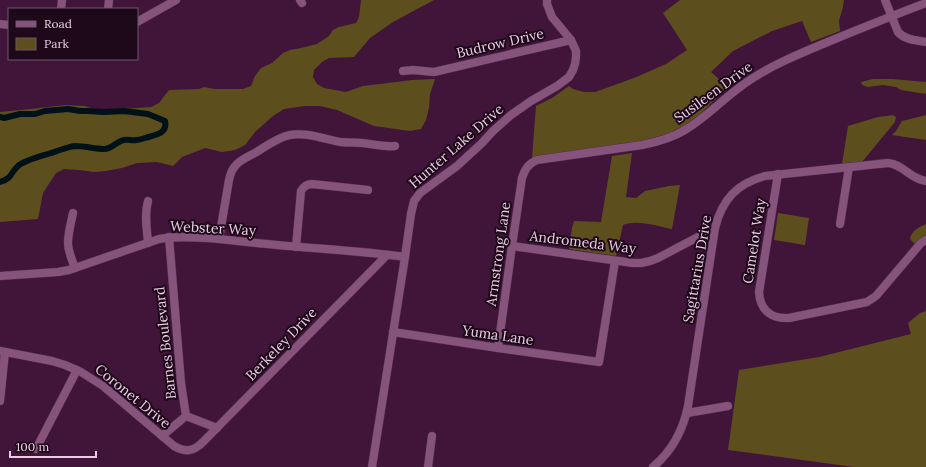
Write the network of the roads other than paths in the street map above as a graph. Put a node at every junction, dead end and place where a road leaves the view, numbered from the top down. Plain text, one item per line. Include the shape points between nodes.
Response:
1 (176, 0) edge
2 (885, 0) edge
3 (548, 1) edge
4 (926, 3) edge
5 (891, 16) junction
6 (138, 21) edge
7 (571, 40) junction
8 (926, 42) edge
9 (403, 71) dead end
10 (395, 146) dead end
11 (529, 165) joint
12 (849, 167) junction
13 (778, 174) junction
14 (926, 180) edge
15 (368, 190) dead end
16 (148, 201) dead end
17 (73, 213) dead end
18 (840, 224) dead end
19 (715, 228) junction
20 (168, 237) junction
21 (219, 239) junction
22 (926, 240) edge
23 (148, 243) junction
24 (512, 246) junction
25 (296, 247) junction
26 (387, 255) junction
27 (405, 257) junction
28 (615, 261) junction
29 (75, 268) junction
30 (0, 276) edge
31 (393, 332) junction
32 (498, 348) junction
33 (3, 352) edge
34 (77, 370) junction
35 (0, 401) edge
36 (728, 406) dead end
37 (686, 413) junction
38 (186, 416) junction
39 (217, 428) junction
40 (162, 436) junction
41 (432, 436) dead end
42 (36, 449) dead end
43 (372, 467) edge
44 (428, 467) edge
45 (653, 467) edge

1 - 6 street
2 - 5 street
3 - 7 street, Hunter Lake Drive via 552,17
4 - 5 street, Susileen Drive
5 - 8 street via 901,36
5 - 11 street, Susileen Drive via 802,53 753,77 703,117 673,136 642,145 537,160
7 - 9 street, Budrow Drive via 434,72
7 - 27 street, Hunter Lake Drive via 576,57 569,77 511,115 458,166 420,193 412,206
10 - 21 street via 343,142 299,134 276,140 235,165 230,174
11 - 24 street, Armstrong Lane via 522,178
12 - 13 street, Sagittarius Drive
12 - 14 street, Sagittarius Drive via 893,164 920,180
12 - 18 street
13 - 19 street, Sagittarius Drive via 757,178 737,190 722,208
13 - 22 street, Camelot Way via 759,292 761,303 772,315 783,319 871,300
15 - 25 street via 306,185 301,191
16 - 23 street
17 - 29 street via 68,243
19 - 28 street, Andromeda Way via 650,261
19 - 37 street, Sagittarius Drive
20 - 21 street, Webster Way
20 - 23 street, Webster Way
20 - 38 street, Barnes Boulevard
21 - 25 street, Webster Way
23 - 29 street, Webster Way
24 - 28 street, Andromeda Way
24 - 32 street, Armstrong Lane
25 - 26 street, Webster Way
26 - 27 street, Webster Way
26 - 39 street, Berkeley Drive
27 - 31 street, Hunter Lake Drive
28 - 32 street, Yuma Lane via 599,362
29 - 30 street, Webster Way via 58,272
31 - 32 street, Yuma Lane
31 - 43 street, Hunter Lake Drive
33 - 34 street, Coronet Drive via 52,361
33 - 35 street
34 - 40 street, Coronet Drive via 103,386
34 - 42 street
36 - 37 street
37 - 45 street, Sagittarius Drive via 681,430 672,446
38 - 39 street
38 - 40 street, Barnes Boulevard
39 - 40 street, Coronet Drive via 199,446 191,450 179,448
41 - 44 street

